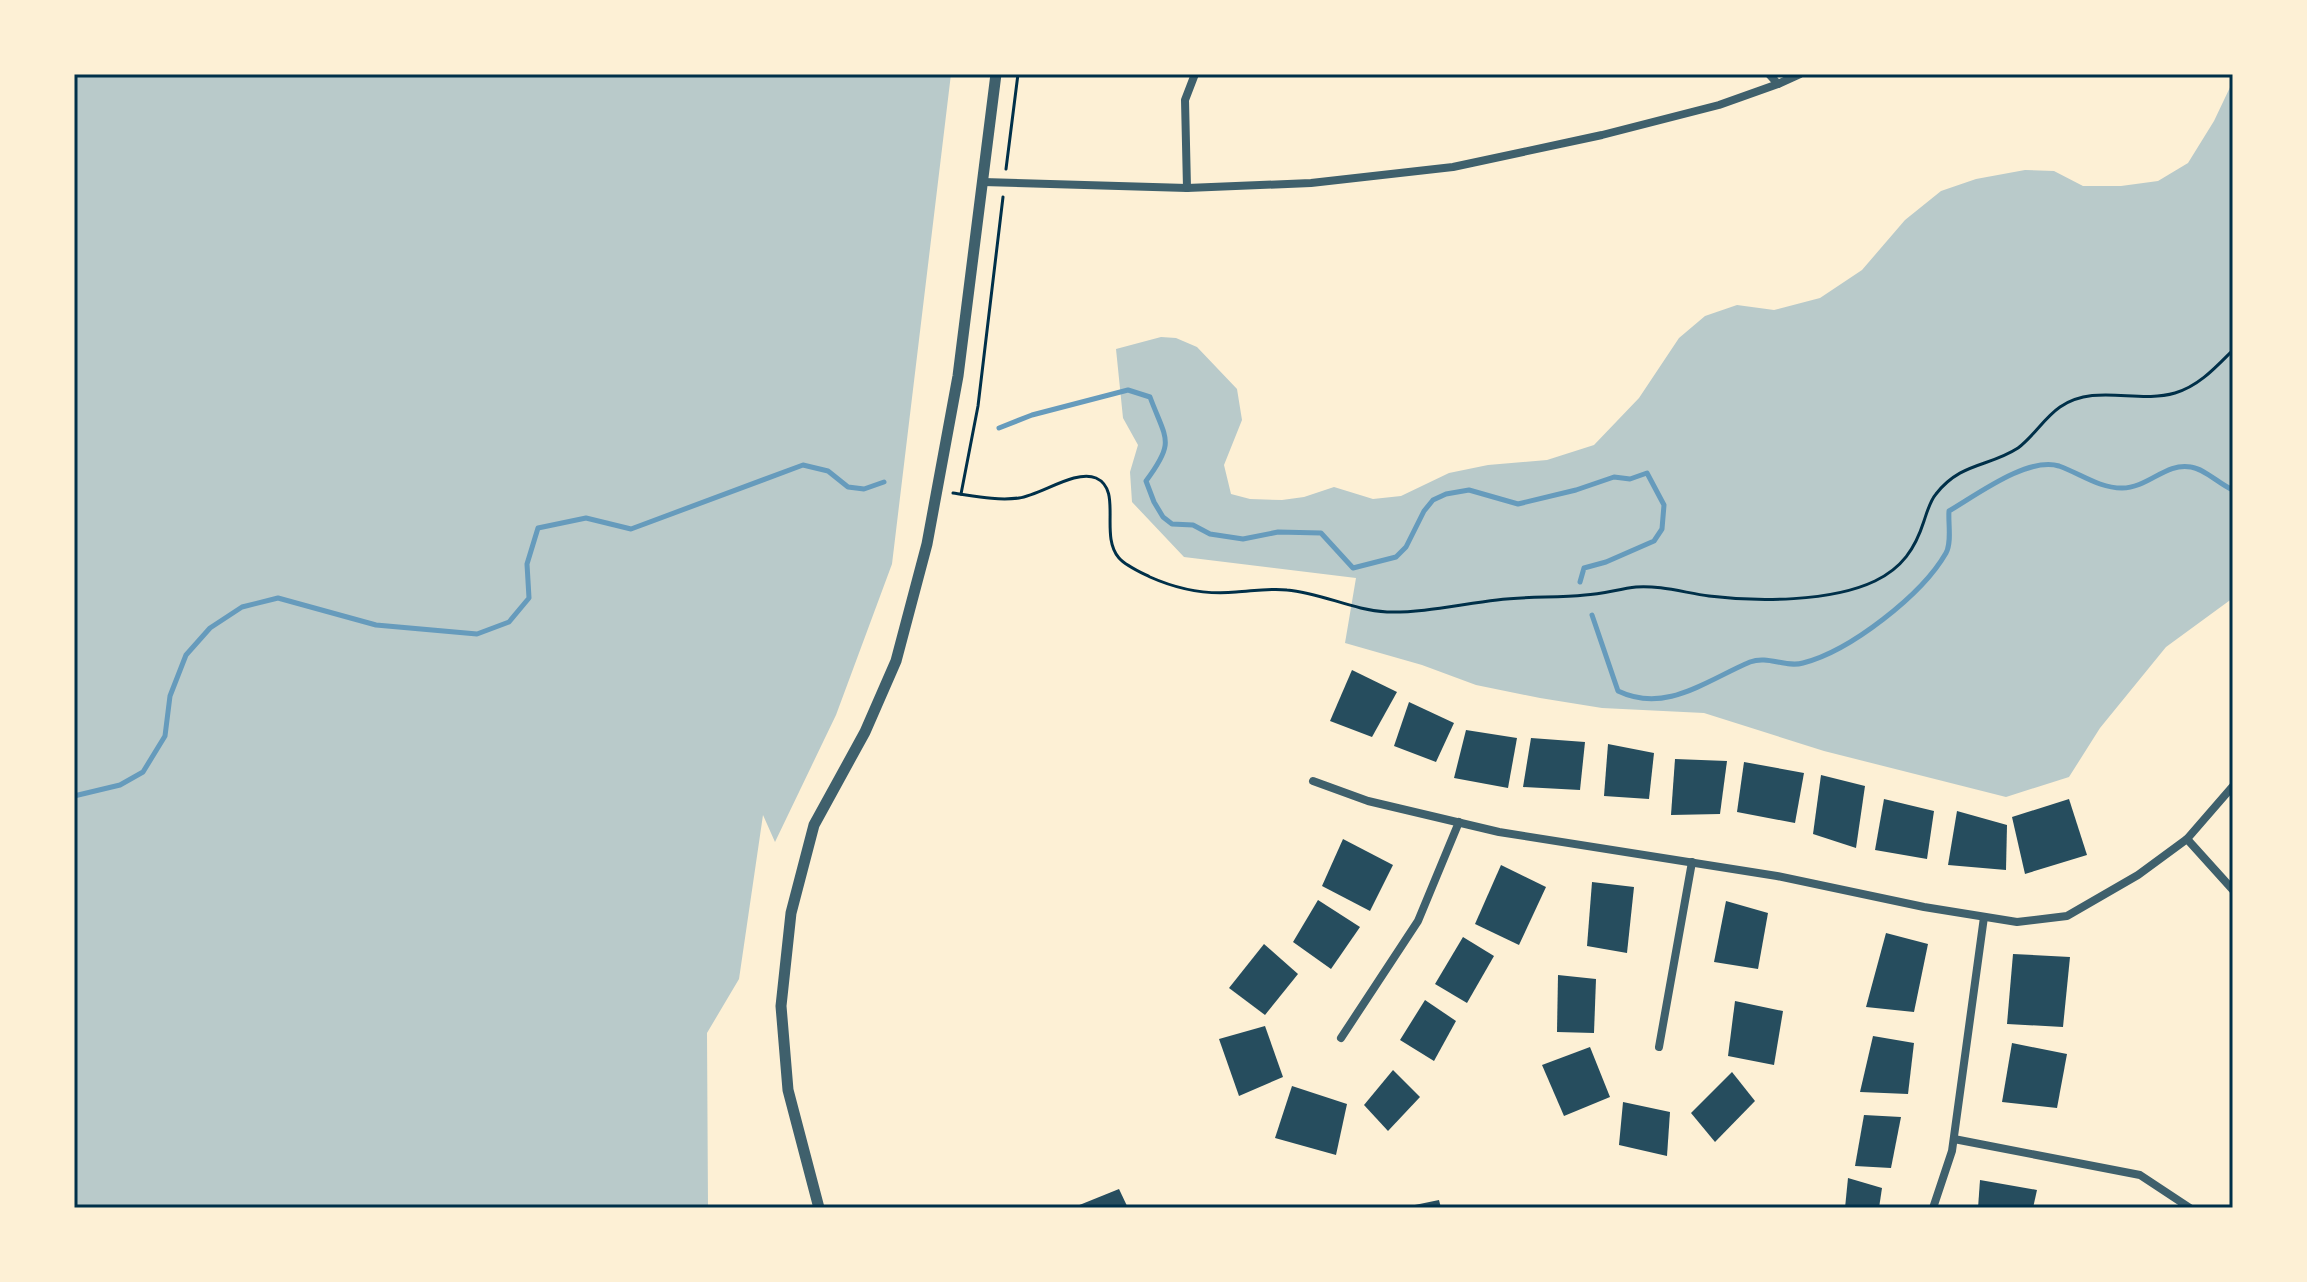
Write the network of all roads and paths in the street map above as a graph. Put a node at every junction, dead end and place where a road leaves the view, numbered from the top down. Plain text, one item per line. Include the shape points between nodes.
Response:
1 (996, 74) edge
2 (1018, 74) edge
3 (1195, 74) edge
4 (1769, 74) edge
5 (1800, 74) edge
6 (1778, 84) junction
7 (983, 182) junction
8 (1004, 184) junction
9 (1187, 188) junction
10 (2233, 350) edge
11 (937, 490) junction
12 (961, 494) junction
13 (1313, 781) dead end
14 (2233, 786) edge
15 (1459, 822) junction
16 (2187, 839) junction
17 (1692, 862) junction
18 (2233, 890) edge
19 (1984, 917) junction
20 (1341, 1038) dead end
21 (1659, 1047) dead end
22 (1954, 1139) junction
23 (819, 1208) edge
24 (1933, 1208) edge
25 (2190, 1208) edge

1 - 7 street
2 - 8 path
3 - 9 street via 1185,100
4 - 6 street
5 - 6 street
6 - 9 street via 1631,128 1453,167 1311,183
7 - 8 street
7 - 11 street
8 - 9 street
8 - 12 path via 978,406
10 - 12 path via 2202,379 2175,393 2087,396 2066,403 2017,448 1973,465 1934,496 1912,552 1897,568 1831,596 1721,597 1641,587 1385,612 1288,590 1210,593 1177,587 1118,557 1108,533 1107,487 1098,479 1074,478 1018,498
11 - 12 path
11 - 23 street via 896,661 865,732 814,825 791,913 781,1006 788,1090
13 - 15 street via 1368,801
14 - 16 street
15 - 17 street
15 - 20 street via 1418,921
16 - 18 street
16 - 19 street via 2067,916 2017,922
17 - 19 street
17 - 21 street
19 - 22 street
22 - 24 street
22 - 25 street via 2140,1175

